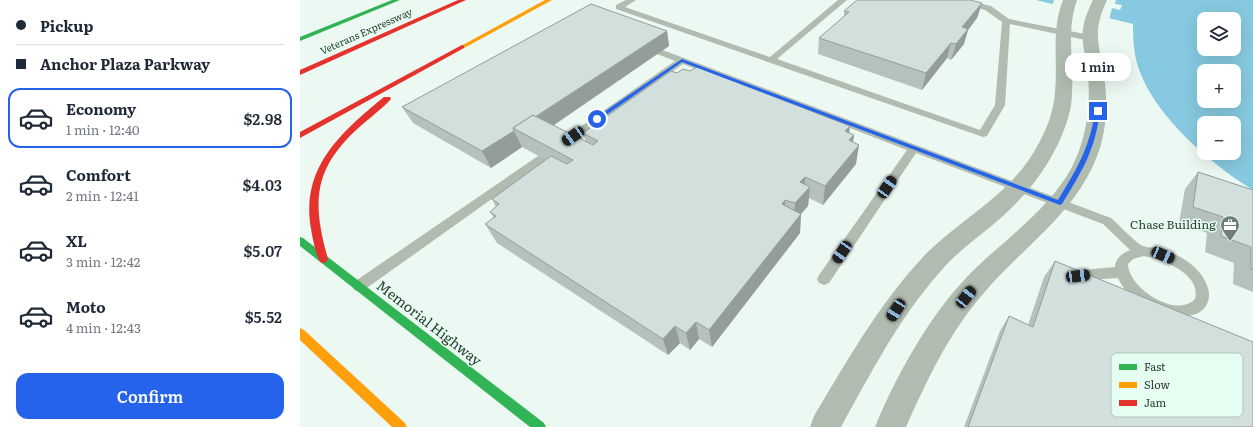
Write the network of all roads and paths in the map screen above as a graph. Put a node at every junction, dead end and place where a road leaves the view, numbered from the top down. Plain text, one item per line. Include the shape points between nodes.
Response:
1 (389, 0) edge
2 (397, 0) edge
3 (463, 0) edge
4 (549, 0) edge
5 (632, 0) edge
6 (843, 0) edge
7 (957, 0) edge
8 (1100, 0) edge
9 (354, 16) junction
10 (1065, 16) edge
11 (1006, 21) junction
12 (1091, 30) junction
13 (300, 39) edge
14 (660, 52) edge
15 (682, 60) junction
16 (771, 60) junction
17 (434, 63) junction
18 (300, 73) edge
19 (300, 135) edge
20 (561, 145) edge
21 (914, 148) junction
22 (541, 158) edge
23 (1018, 188) junction
24 (1060, 203) junction
25 (300, 241) edge
26 (1140, 252) junction
27 (323, 259) junction
28 (1122, 272) junction
29 (824, 278) dead end
30 (359, 286) junction
31 (1066, 286) edge
32 (300, 333) edge
33 (401, 427) edge
34 (540, 427) edge
35 (825, 427) edge
36 (890, 427) edge

1 - 9 main road
2 - 9 main road, Veterans Expressway
3 - 18 main road, Veterans Expressway
4 - 17 main road
5 - 16 lane via 619,7
6 - 16 lane
7 - 11 lane via 988,8
8 - 12 street
9 - 13 main road, Veterans Expressway
10 - 11 lane
10 - 12 lane
10 - 23 street via 1064,87 1059,116 1052,138 1040,160
11 - 16 lane via 1000,105 983,134
12 - 24 street via 1098,94 1095,131 1082,167
14 - 15 lane
15 - 20 lane
15 - 21 lane
17 - 19 main road
17 - 27 main road via 360,122 328,158 316,183 313,197 314,224
21 - 23 lane
21 - 29 lane
22 - 30 lane
23 - 24 lane
23 - 35 street via 988,217 944,251 917,282 876,341
24 - 26 lane via 1107,221
24 - 36 street via 1037,228 974,286 957,308 924,362
25 - 27 main road, Memorial Highway
26 - 28 lane via 1128,256 1123,261
26 - 28 lane via 1154,252 1182,264 1193,274 1203,291 1200,304 1193,310 1182,312 1158,308 1128,286
27 - 30 main road, Memorial Highway
28 - 31 lane via 1069,277
30 - 34 main road, Memorial Highway
32 - 33 main road

